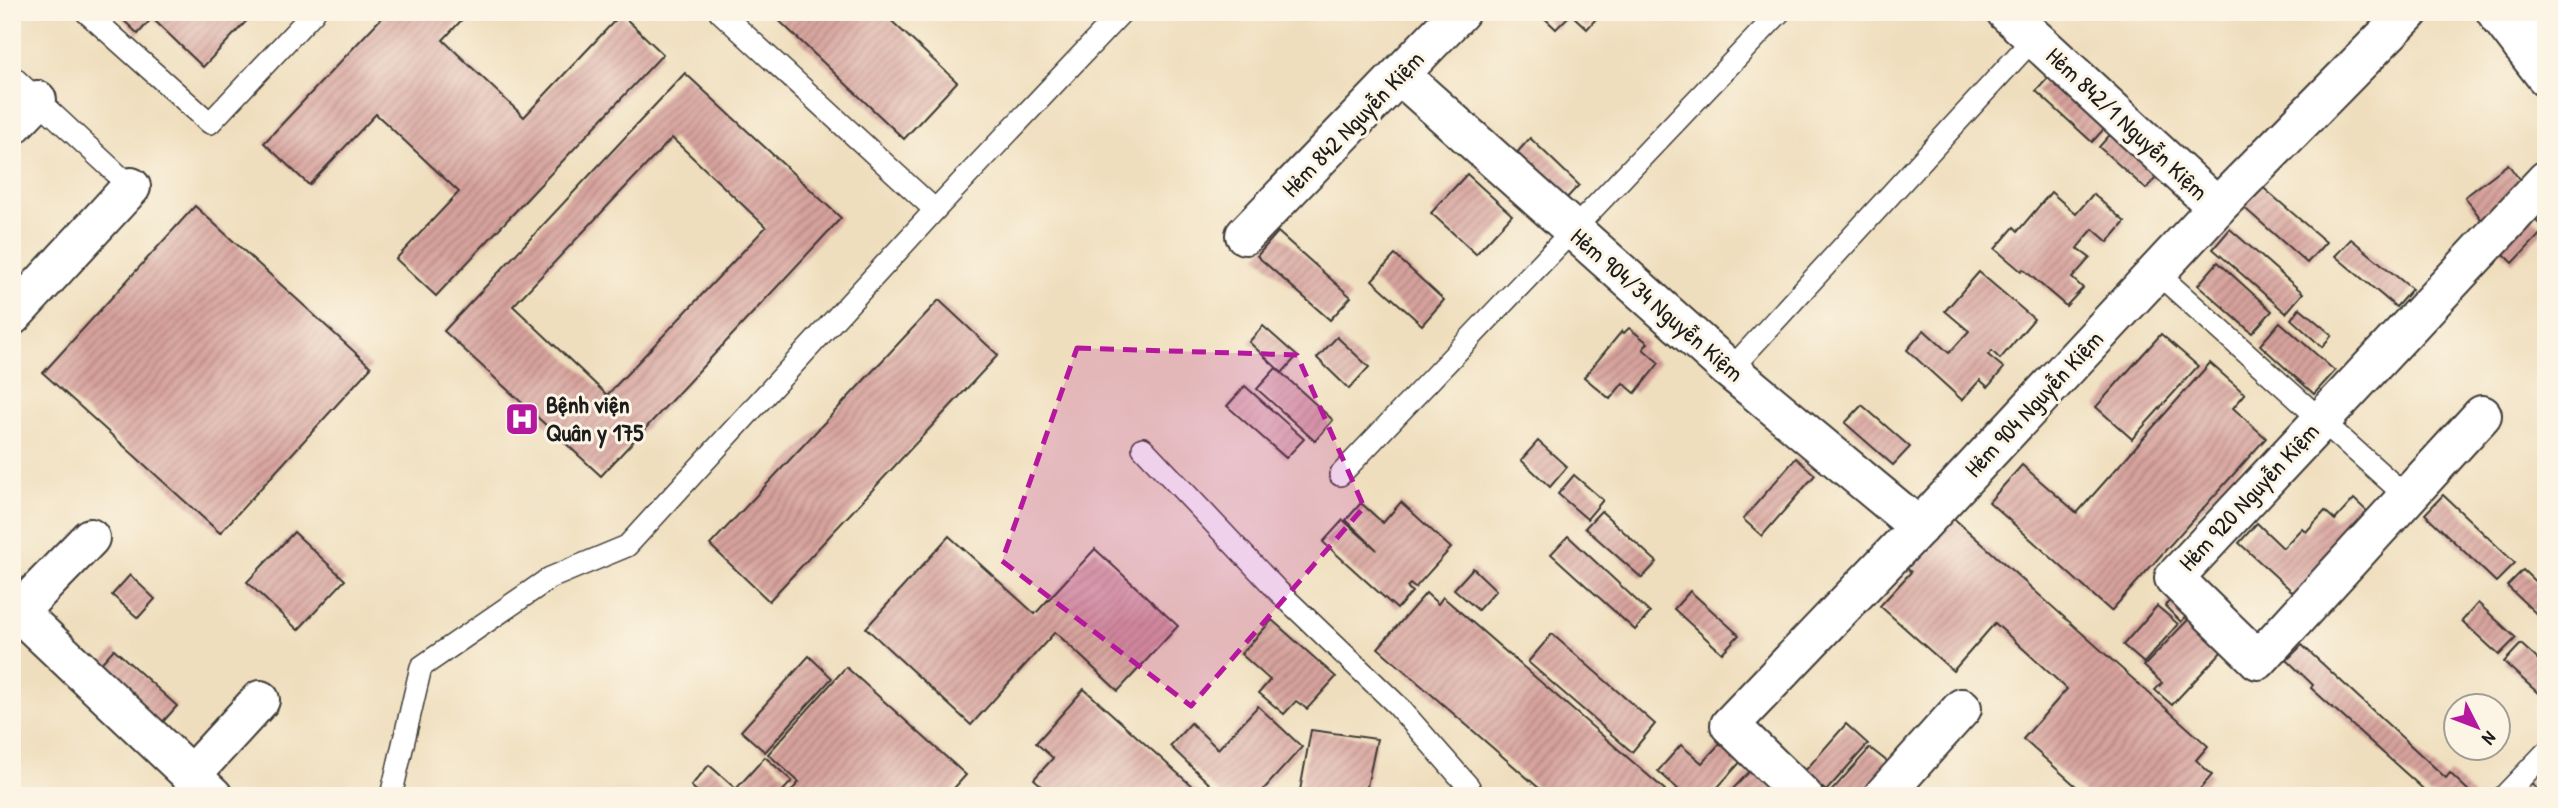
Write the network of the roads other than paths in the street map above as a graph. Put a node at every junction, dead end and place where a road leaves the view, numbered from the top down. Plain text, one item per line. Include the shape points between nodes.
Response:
1 (86, 12) edge
2 (314, 12) edge
3 (720, 12) edge
4 (1122, 12) edge
5 (1460, 12) edge
6 (1780, 12) edge
7 (2006, 12) edge
8 (2409, 12) edge
9 (2496, 12) edge
10 (2538, 35) edge
11 (2034, 38) junction
12 (1400, 75) junction
13 (2546, 77) edge
14 (21, 101) edge
15 (2546, 180) edge
16 (131, 187) joint
17 (2217, 207) junction
18 (935, 210) junction
19 (1573, 230) junction
20 (1245, 235) dead end
21 (2156, 272) junction
22 (12, 316) edge
23 (1730, 370) junction
24 (2482, 415) dead end
25 (2322, 420) junction
26 (1143, 448) dead end
27 (1340, 475) dead end
28 (2407, 497) junction
29 (1919, 527) junction
30 (90, 538) dead end
31 (15, 609) edge
32 (260, 700) dead end
33 (1962, 708) dead end
34 (2546, 752) edge
35 (202, 785) edge
36 (391, 796) edge
37 (1462, 796) edge
38 (1803, 796) edge
39 (1883, 796) edge
40 (2504, 796) edge

1 - 2 lane via 210,123
3 - 18 lane
4 - 18 lane
5 - 12 street, Hẻm 842 Nguyễn Kiệm
6 - 19 lane
7 - 11 street, Hẻm 842/1 Nguyễn Kiệm
8 - 17 street, Hẻm 904 Nguyễn Kiệm
9 - 10 street
10 - 13 street
11 - 17 street, Hẻm 842/1 Nguyễn Kiệm
11 - 23 lane
12 - 19 street, Hẻm 904/34 Nguyễn Kiệm
12 - 20 street, Hẻm 842 Nguyễn Kiệm
14 - 16 lane
15 - 25 street, Hẻm 920 Nguyễn Kiệm
16 - 22 street
17 - 21 street, Hẻm 904 Nguyễn Kiệm
18 - 36 lane via 627,546 550,578 421,667
19 - 23 street, Hẻm 904/34 Nguyễn Kiệm
19 - 27 lane
21 - 25 lane
21 - 29 street, Hẻm 904 Nguyễn Kiệm
23 - 29 street, Hẻm 904/34 Nguyễn Kiệm
24 - 28 street, Hẻm 920 Nguyễn Kiệm
25 - 28 lane
25 - 28 street, Hẻm 920 Nguyễn Kiệm via 2174,578 2258,660
26 - 37 lane via 1278,591 1397,705 1469,787
29 - 38 street, Hẻm 904 Nguyễn Kiệm via 1730,726
30 - 31 street
31 - 35 street
32 - 35 street
33 - 39 street
34 - 40 lane

